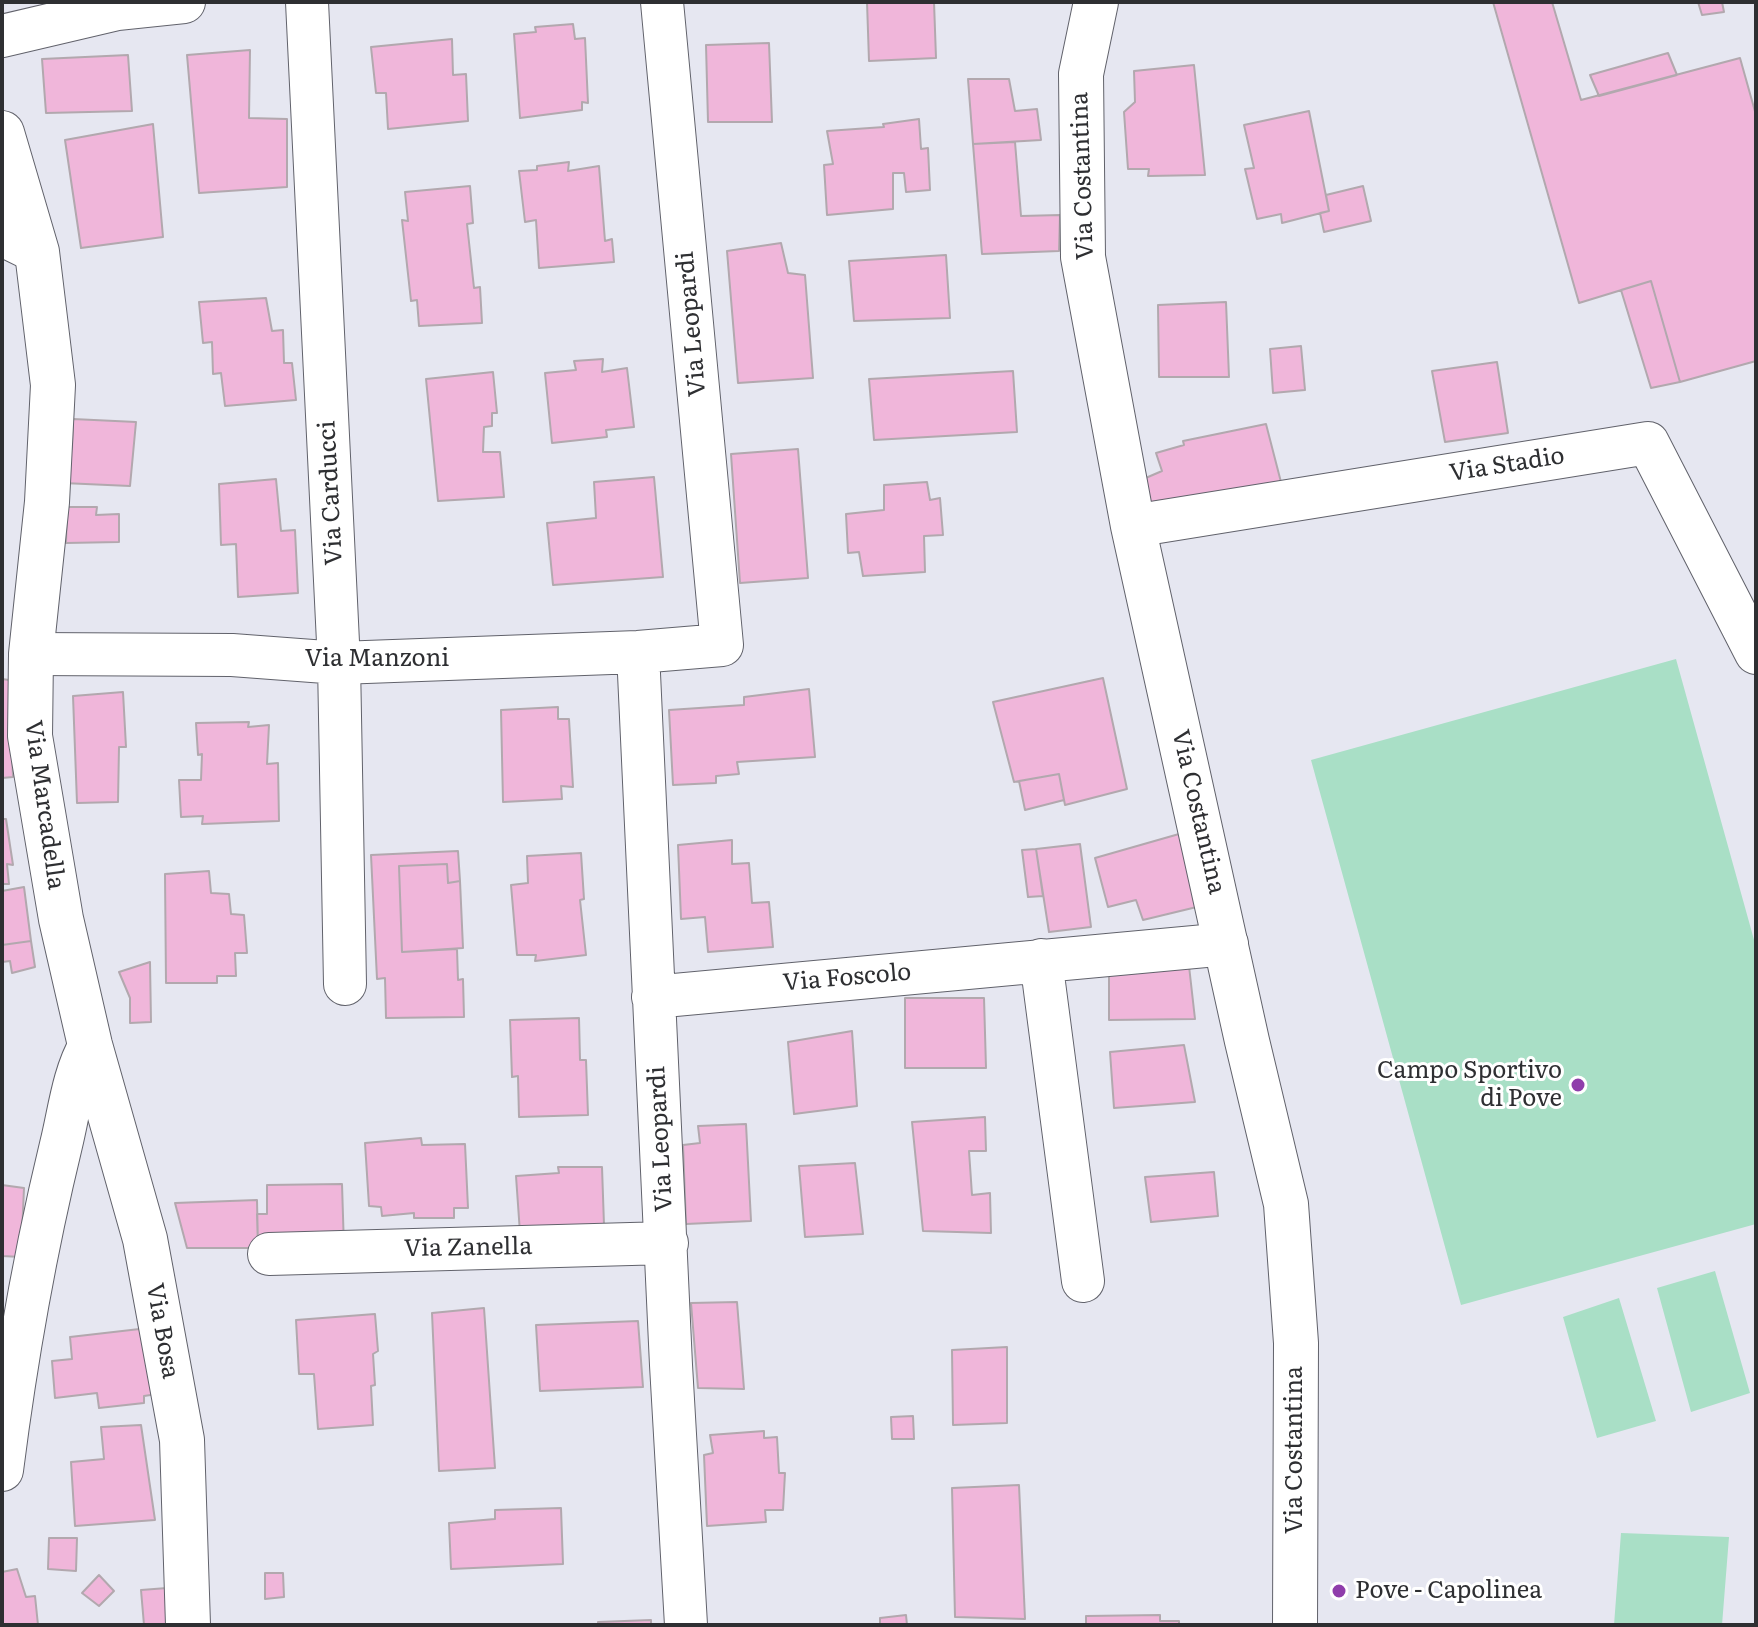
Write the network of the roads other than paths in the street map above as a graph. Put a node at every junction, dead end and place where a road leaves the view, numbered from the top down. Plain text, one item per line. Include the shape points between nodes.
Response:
1 (184, 2) edge
2 (307, 2) edge
3 (662, 2) edge
4 (1096, 2) edge
5 (2, 36) edge
6 (2, 133) edge
7 (20, 244) edge
8 (1133, 526) junction
9 (722, 645) joint
10 (638, 652) junction
11 (1756, 653) edge
12 (31, 654) junction
13 (339, 663) junction
14 (1227, 944) junction
15 (1041, 960) junction
16 (345, 984) dead end
17 (653, 997) junction
18 (90, 1045) junction
19 (667, 1243) junction
20 (269, 1254) dead end
21 (1083, 1281) dead end
22 (2, 1470) edge
23 (188, 1625) edge
24 (686, 1625) edge
25 (1295, 1625) edge

1 - 5 street via 117,9
2 - 13 street, Via Carducci
3 - 9 street, Via Leopardi
4 - 8 street, Via Costantina via 1081,74 1083,257
6 - 7 street, Via Marcadella
7 - 12 street, Via Marcadella via 53,385
8 - 11 street, Via Stadio via 1648,443
8 - 14 street, Via Costantina
9 - 10 street, Via Manzoni
10 - 13 street, Via Manzoni
10 - 17 street, Via Leopardi
12 - 13 street, Via Manzoni via 232,655
12 - 18 street, Via Marcadella via 30,736 61,919
13 - 16 street, Via Carducci
14 - 15 street, Via Foscolo
14 - 25 street, Via Costantina via 1286,1204 1296,1343
15 - 17 street, Via Foscolo
15 - 21 street
17 - 19 street, Via Leopardi
18 - 22 street via 78,1073 44,1216 14,1372
18 - 23 street, Via Bosa via 145,1239 182,1440
19 - 20 street, Via Zanella
19 - 24 street, Via Leopardi

